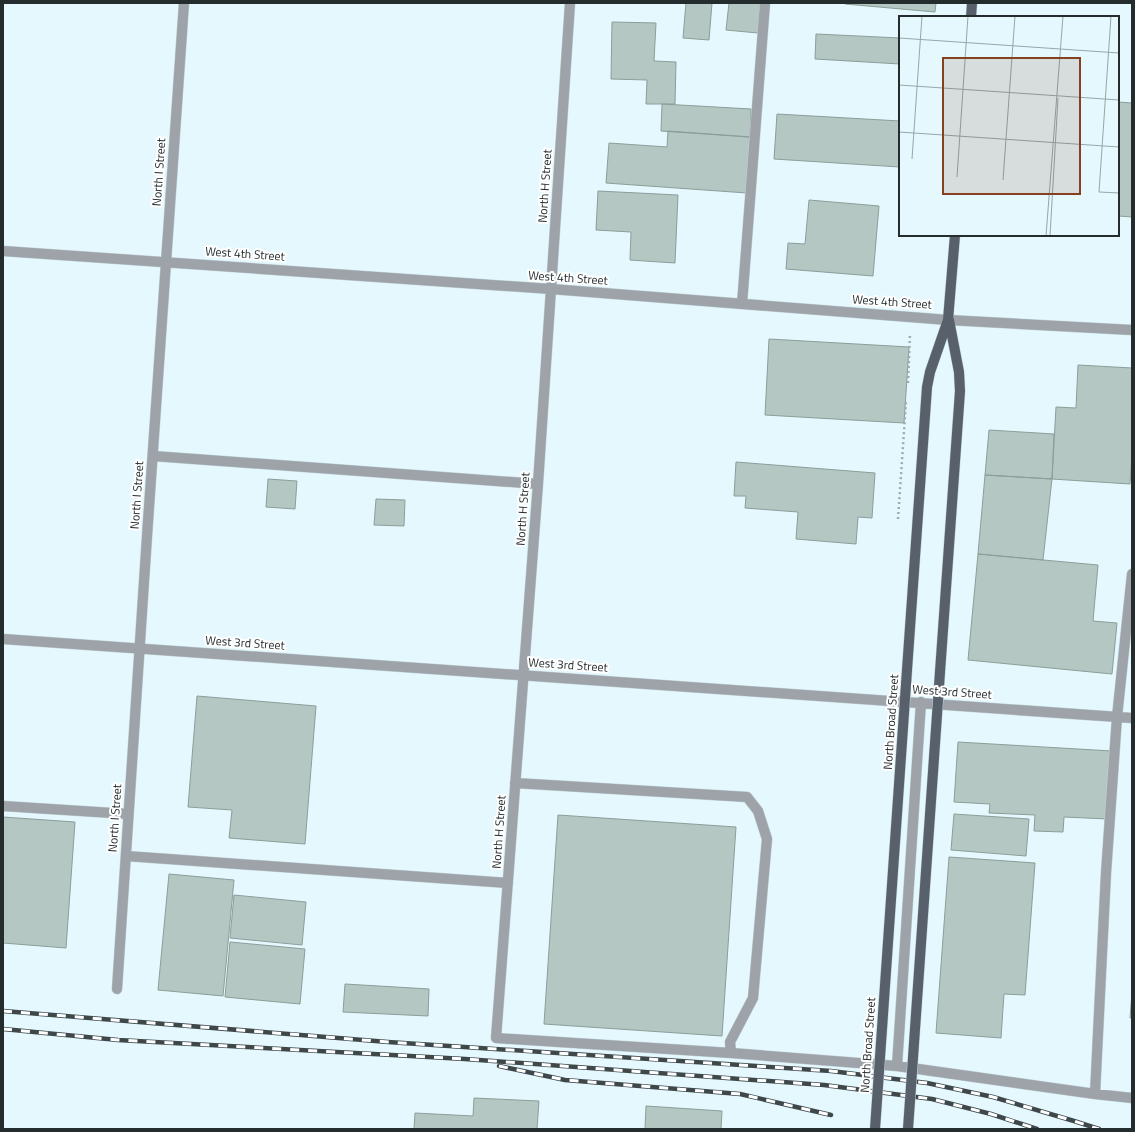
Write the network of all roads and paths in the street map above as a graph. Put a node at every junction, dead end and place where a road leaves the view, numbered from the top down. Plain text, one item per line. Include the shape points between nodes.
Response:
1 (184, 3) edge
2 (570, 3) edge
3 (766, 3) edge
4 (972, 3) edge
5 (971, 16) edge
6 (955, 236) edge
7 (3, 250) edge
8 (166, 261) junction
9 (551, 289) junction
10 (742, 304) junction
11 (911, 317) junction
12 (948, 320) junction
13 (1132, 330) edge
14 (908, 384) dead end
15 (907, 400) dead end
16 (153, 456) junction
17 (538, 484) junction
18 (898, 526) dead end
19 (1132, 574) edge
20 (3, 639) edge
21 (139, 648) junction
22 (524, 675) junction
23 (921, 702) junction
24 (1117, 716) junction
25 (1132, 718) edge
26 (515, 783) junction
27 (3, 806) edge
28 (128, 814) junction
29 (126, 856) junction
30 (508, 883) junction
31 (117, 989) dead end
32 (731, 1052) junction
33 (897, 1066) junction
34 (1095, 1094) junction
35 (1132, 1098) edge
36 (875, 1129) edge
37 (908, 1129) edge

1 - 8 street, North I Street
2 - 9 street, North H Street
3 - 10 street
4 - 5 main road
6 - 12 main road, North Broad Street
7 - 8 street, West 4th Street
8 - 9 street, West 4th Street
8 - 16 street, North I Street
9 - 10 street, West 4th Street
9 - 17 street, North H Street
10 - 11 street, West 4th Street
11 - 12 street, West 4th Street
11 - 14 path
12 - 13 street, West 4th Street
12 - 36 main road, North Broad Street, bridge via 927,387
12 - 37 main road, North Broad Street, bridge via 960,391
15 - 18 path
16 - 17 street
16 - 21 street, North I Street
17 - 22 street, North H Street
19 - 24 street
20 - 21 street, West 3rd Street
21 - 22 street, West 3rd Street
21 - 28 street, North I Street
22 - 23 street, West 3rd Street
22 - 26 street, North H Street
23 - 24 street, West 3rd Street
23 - 33 street
24 - 25 street, West 3rd Street
24 - 34 street
26 - 30 street, North H Street
26 - 32 street via 746,797 758,811 767,838 753,998 730,1042
27 - 28 street
28 - 29 street, North I Street
29 - 30 street
29 - 31 street, North I Street
30 - 32 street, North H Street via 496,1038
32 - 33 street
33 - 34 street
34 - 35 street

